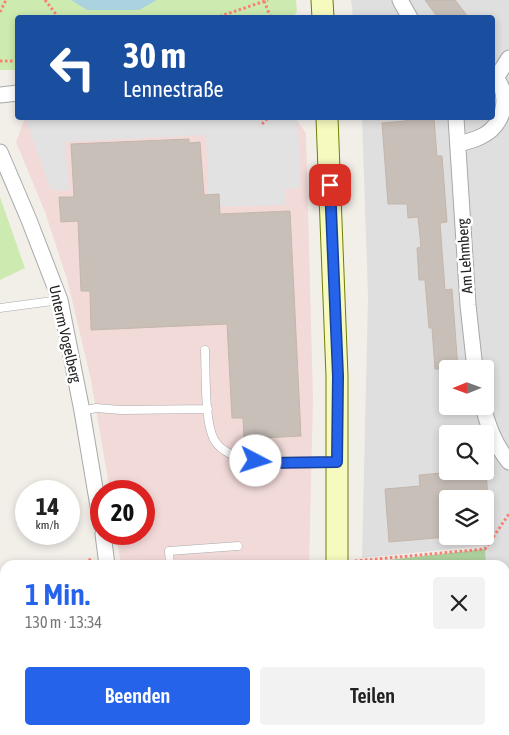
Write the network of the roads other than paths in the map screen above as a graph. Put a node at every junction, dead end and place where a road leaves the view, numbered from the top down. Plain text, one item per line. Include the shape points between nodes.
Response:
1 (322, 0) edge
2 (400, 0) edge
3 (322, 15) edge
4 (408, 15) edge
5 (509, 58) edge
6 (495, 75) edge
7 (495, 78) edge
8 (15, 93) edge
9 (0, 95) edge
10 (328, 120) edge
11 (456, 120) edge
12 (458, 144) junction
13 (0, 152) edge
14 (60, 300) junction
15 (0, 308) edge
16 (205, 350) dead end
17 (474, 360) edge
18 (208, 409) junction
19 (82, 410) junction
20 (485, 415) edge
21 (337, 462) junction
22 (509, 462) edge
23 (94, 480) edge
24 (105, 545) edge
25 (238, 546) dead end
26 (107, 560) edge
27 (170, 560) edge
28 (337, 560) edge

1 - 3 main road
2 - 4 street
5 - 6 street
7 - 12 street via 504,92 502,114 491,130
8 - 9 street
10 - 21 main road via 338,376
11 - 12 street, Am Lehmberg
12 - 17 street, Am Lehmberg
13 - 14 street, Unterm Vogelberg
14 - 15 lane
14 - 19 street, Unterm Vogelberg
16 - 18 lane
18 - 19 lane
18 - 21 lane via 208,422 215,441 234,455 268,463
19 - 23 street, Unterm Vogelberg
20 - 22 street via 499,450
21 - 28 main road
24 - 26 street
25 - 27 lane via 169,551

